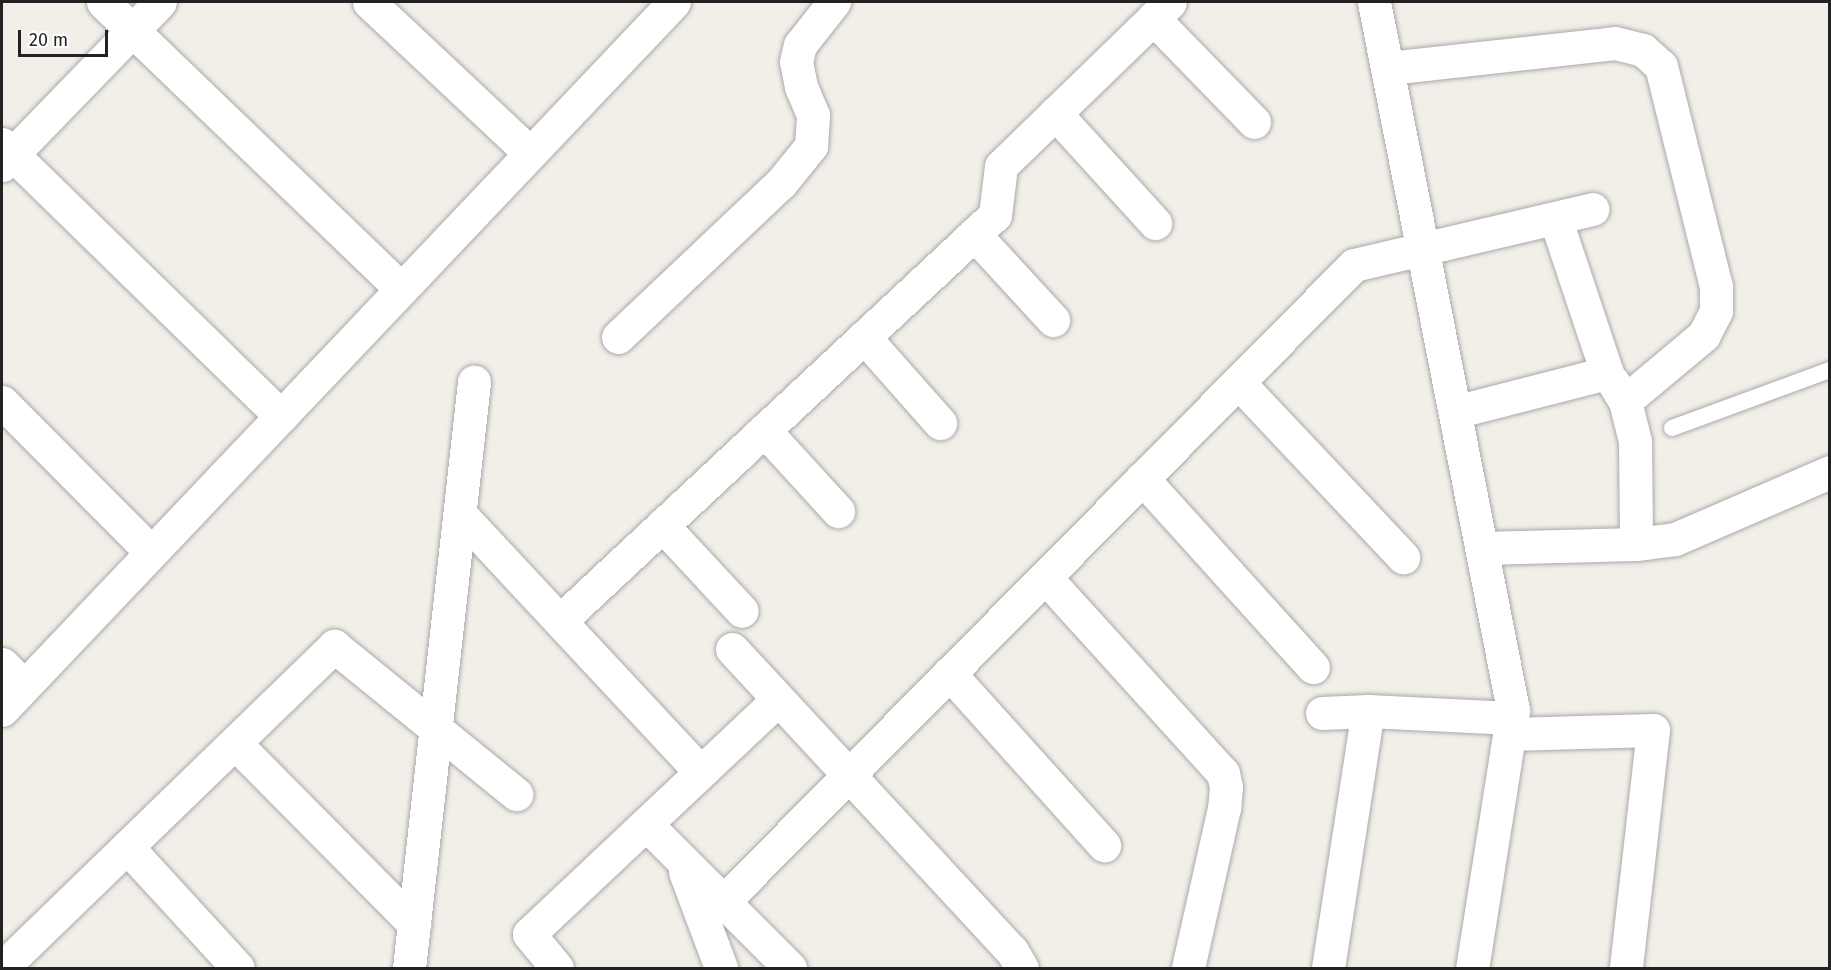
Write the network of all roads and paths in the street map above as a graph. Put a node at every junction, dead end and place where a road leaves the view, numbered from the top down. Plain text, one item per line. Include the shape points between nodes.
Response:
1 (103, 2) edge
2 (160, 2) edge
3 (369, 2) edge
4 (674, 2) edge
5 (834, 2) edge
6 (1374, 2) edge
7 (1162, 10) edge
8 (132, 30) junction
9 (1389, 68) junction
10 (1055, 113) junction
11 (1254, 122) dead end
12 (530, 153) junction
13 (5, 154) edge
14 (1593, 209) dead end
15 (1556, 218) junction
16 (1155, 223) dead end
17 (974, 234) junction
18 (1424, 248) junction
19 (401, 289) junction
20 (1053, 320) dead end
21 (618, 336) dead end
22 (864, 337) junction
23 (1830, 370) edge
24 (1607, 373) junction
25 (1238, 381) junction
26 (474, 382) dead end
27 (1625, 401) junction
28 (2, 402) edge
29 (1455, 412) junction
30 (281, 416) junction
31 (940, 423) dead end
32 (1672, 428) dead end
33 (764, 430) junction
34 (1830, 472) edge
35 (1142, 478) junction
36 (838, 511) dead end
37 (460, 514) junction
38 (662, 525) junction
39 (1636, 544) junction
40 (1482, 548) junction
41 (151, 552) junction
42 (1403, 557) dead end
43 (1045, 576) junction
44 (742, 611) dead end
45 (560, 621) junction
46 (732, 649) dead end
47 (1313, 668) dead end
48 (949, 673) junction
49 (13, 675) edge
50 (778, 699) junction
51 (2, 710) edge
52 (1368, 711) junction
53 (1322, 713) dead end
54 (1510, 726) junction
55 (436, 729) junction
56 (235, 743) junction
57 (700, 771) junction
58 (848, 775) junction
59 (516, 794) dead end
60 (646, 824) junction
61 (1104, 845) dead end
62 (127, 847) junction
63 (682, 862) junction
64 (721, 904) junction
65 (414, 924) junction
66 (2, 968) edge
67 (238, 969) edge
68 (410, 969) edge
69 (557, 969) edge
70 (721, 969) edge
71 (790, 969) edge
72 (1022, 969) edge
73 (1188, 969) edge
74 (1328, 969) edge
75 (1472, 969) edge
76 (1626, 969) edge

1 - 8 street
2 - 8 street
3 - 12 street
4 - 12 street
5 - 21 street via 800,45 796,62 813,115 811,146 781,183
6 - 9 street
7 - 10 street
7 - 11 street
8 - 13 street
8 - 19 street
9 - 18 street
9 - 27 street via 1615,43 1643,50 1661,66 1716,286 1716,311 1704,335
10 - 16 street
10 - 17 street via 1001,166 995,215
12 - 19 street
13 - 30 street
14 - 15 street
15 - 18 street
15 - 24 street
17 - 20 street
17 - 22 street
18 - 25 street via 1354,265
18 - 29 street
19 - 30 street
22 - 31 street
22 - 33 street
23 - 32 lane
24 - 27 street
24 - 29 street
25 - 35 street
25 - 42 street
26 - 37 street
27 - 39 street via 1635,441
28 - 41 street
29 - 40 street
30 - 41 street
33 - 36 street
33 - 38 street
34 - 39 street via 1675,539
35 - 43 street
35 - 47 street
37 - 45 street
37 - 55 street
38 - 44 street
38 - 45 street
39 - 40 street
40 - 54 street
41 - 49 street
43 - 48 street
43 - 73 street via 1223,773 1224,808
45 - 57 street
46 - 50 street
48 - 58 street
48 - 61 street
49 - 51 street
50 - 57 street
50 - 58 street
52 - 53 street
52 - 54 street
52 - 74 street
54 - 75 street
54 - 76 street via 1653,730
55 - 56 street via 334,646
55 - 59 street
55 - 65 street
56 - 62 street
56 - 65 street
57 - 60 street
58 - 64 street
58 - 72 street via 1012,951
60 - 63 street
60 - 69 street via 530,934
62 - 66 street
62 - 67 street
63 - 64 street
63 - 70 street
64 - 71 street
65 - 68 street

